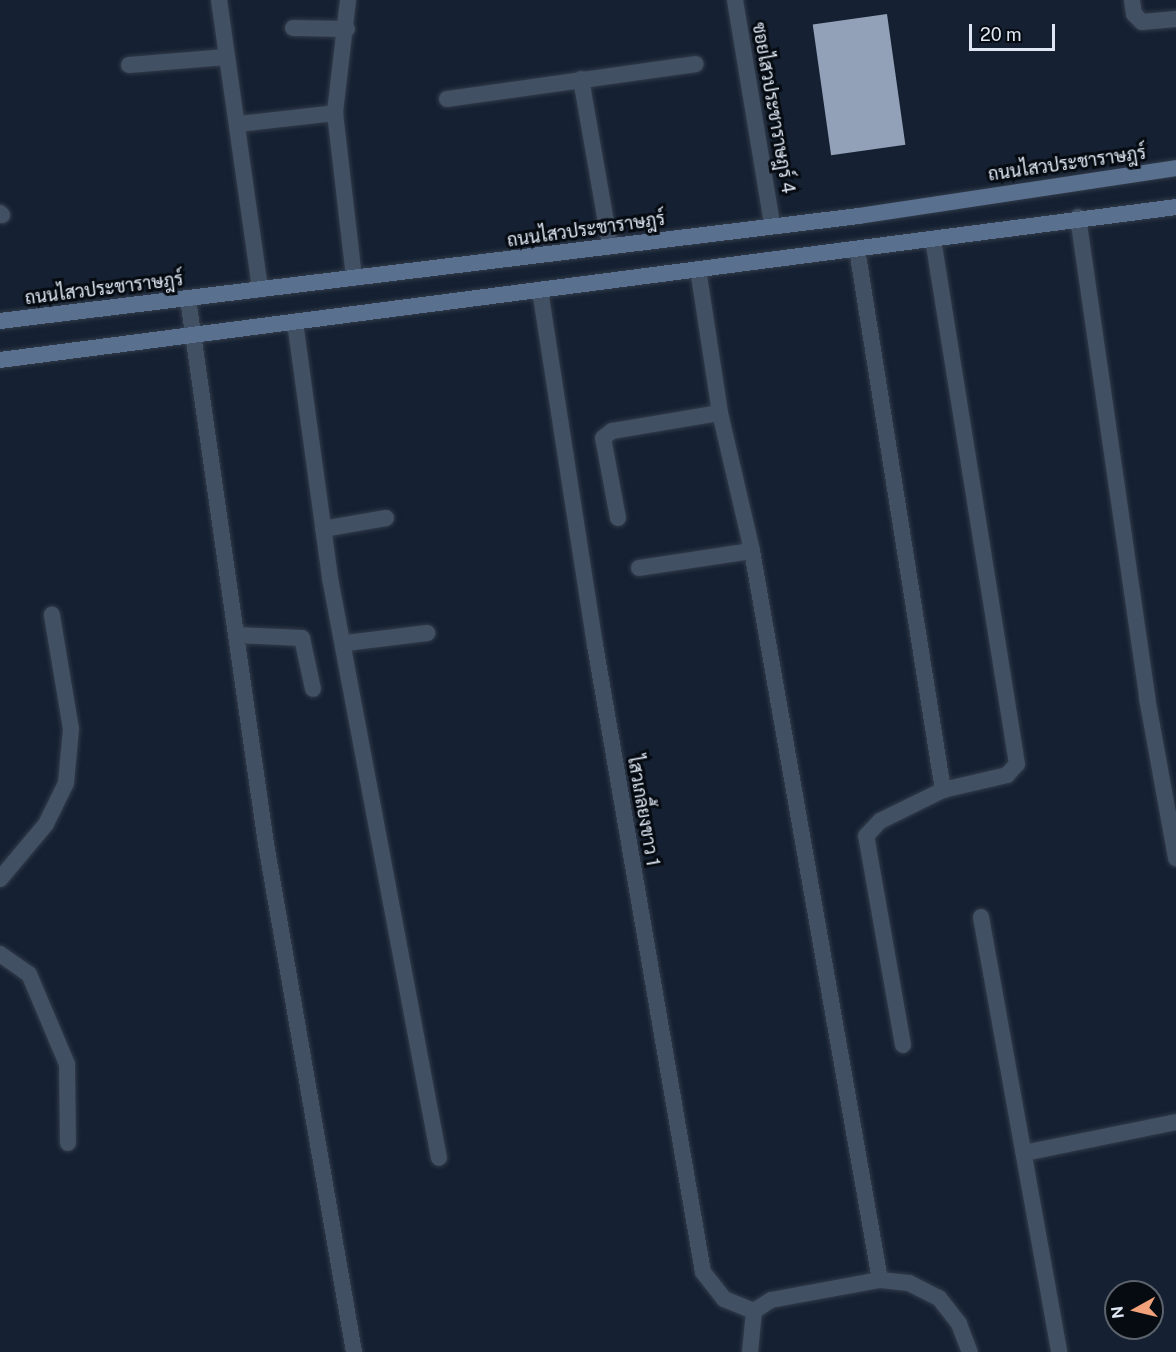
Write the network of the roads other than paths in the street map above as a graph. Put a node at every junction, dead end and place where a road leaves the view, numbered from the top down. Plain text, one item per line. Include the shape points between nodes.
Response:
1 (219, 0) edge
2 (348, 0) edge
3 (735, 0) edge
4 (1132, 0) edge
5 (1176, 20) edge
6 (293, 28) dead end
7 (347, 29) junction
8 (227, 57) junction
9 (696, 64) dead end
10 (129, 65) dead end
11 (581, 79) junction
12 (447, 99) dead end
13 (335, 113) junction
14 (239, 124) junction
15 (1176, 168) edge
16 (1176, 207) edge
17 (1077, 217) junction
18 (772, 223) junction
19 (933, 239) junction
20 (610, 246) junction
21 (856, 249) junction
22 (698, 269) junction
23 (354, 278) junction
24 (260, 289) junction
25 (540, 290) junction
26 (188, 299) junction
27 (0, 321) edge
28 (295, 322) junction
29 (192, 335) junction
30 (0, 360) edge
31 (720, 413) junction
32 (386, 518) dead end
33 (618, 518) dead end
34 (323, 529) junction
35 (752, 551) junction
36 (639, 568) dead end
37 (52, 615) dead end
38 (427, 633) dead end
39 (236, 635) junction
40 (346, 643) junction
41 (313, 689) dead end
42 (943, 789) junction
43 (1176, 858) edge
44 (0, 879) edge
45 (981, 917) dead end
46 (0, 954) edge
47 (903, 1045) dead end
48 (1176, 1122) edge
49 (68, 1143) dead end
50 (1023, 1153) junction
51 (439, 1158) dead end
52 (880, 1280) junction
53 (754, 1311) junction
54 (354, 1352) edge
55 (750, 1352) edge
56 (970, 1352) edge
57 (1059, 1352) edge

1 - 8 street
2 - 7 street
3 - 18 street, ซอยไสวประชาราษฎร์ 4
4 - 5 street via 1134,14 1142,22
6 - 7 street
7 - 13 street
8 - 10 street
8 - 14 street
9 - 11 street
11 - 12 street
11 - 20 street
13 - 14 street
13 - 23 street
14 - 24 street
15 - 18 main road, ถนนไสวประชาราษฎร์ via 859,216
16 - 17 main road
17 - 19 main road
17 - 43 street via 1147,698
18 - 20 main road, ถนนไสวประชาราษฎร์
19 - 21 main road
19 - 42 street via 1017,764 1006,776
20 - 23 main road, ถนนไสวประชาราษฎร์
21 - 22 main road
21 - 42 street
22 - 25 main road
22 - 31 street
23 - 24 main road, ถนนไสวประชาราษฎร์
24 - 26 main road, ถนนไสวประชาราษฎร์
25 - 28 main road
25 - 53 street, ไสวเกลี้ยงขาว 1 via 601,680 703,1272 724,1299
26 - 27 main road, ถนนไสวประชาราษฎร์
26 - 29 street
28 - 29 main road
28 - 34 street
29 - 30 main road
29 - 39 street
31 - 33 street via 612,431 603,438
31 - 35 street
32 - 34 street
34 - 40 street
35 - 36 street
35 - 52 street
37 - 44 street via 71,729 66,783 46,824
38 - 40 street
39 - 41 street via 302,638
39 - 54 street via 266,844
40 - 51 street
42 - 47 street via 880,820 866,836
45 - 50 street
46 - 49 street via 28,974 67,1064
48 - 50 street
50 - 57 street
52 - 53 street via 771,1300
52 - 56 street via 909,1283 939,1298 959,1324
53 - 55 street

